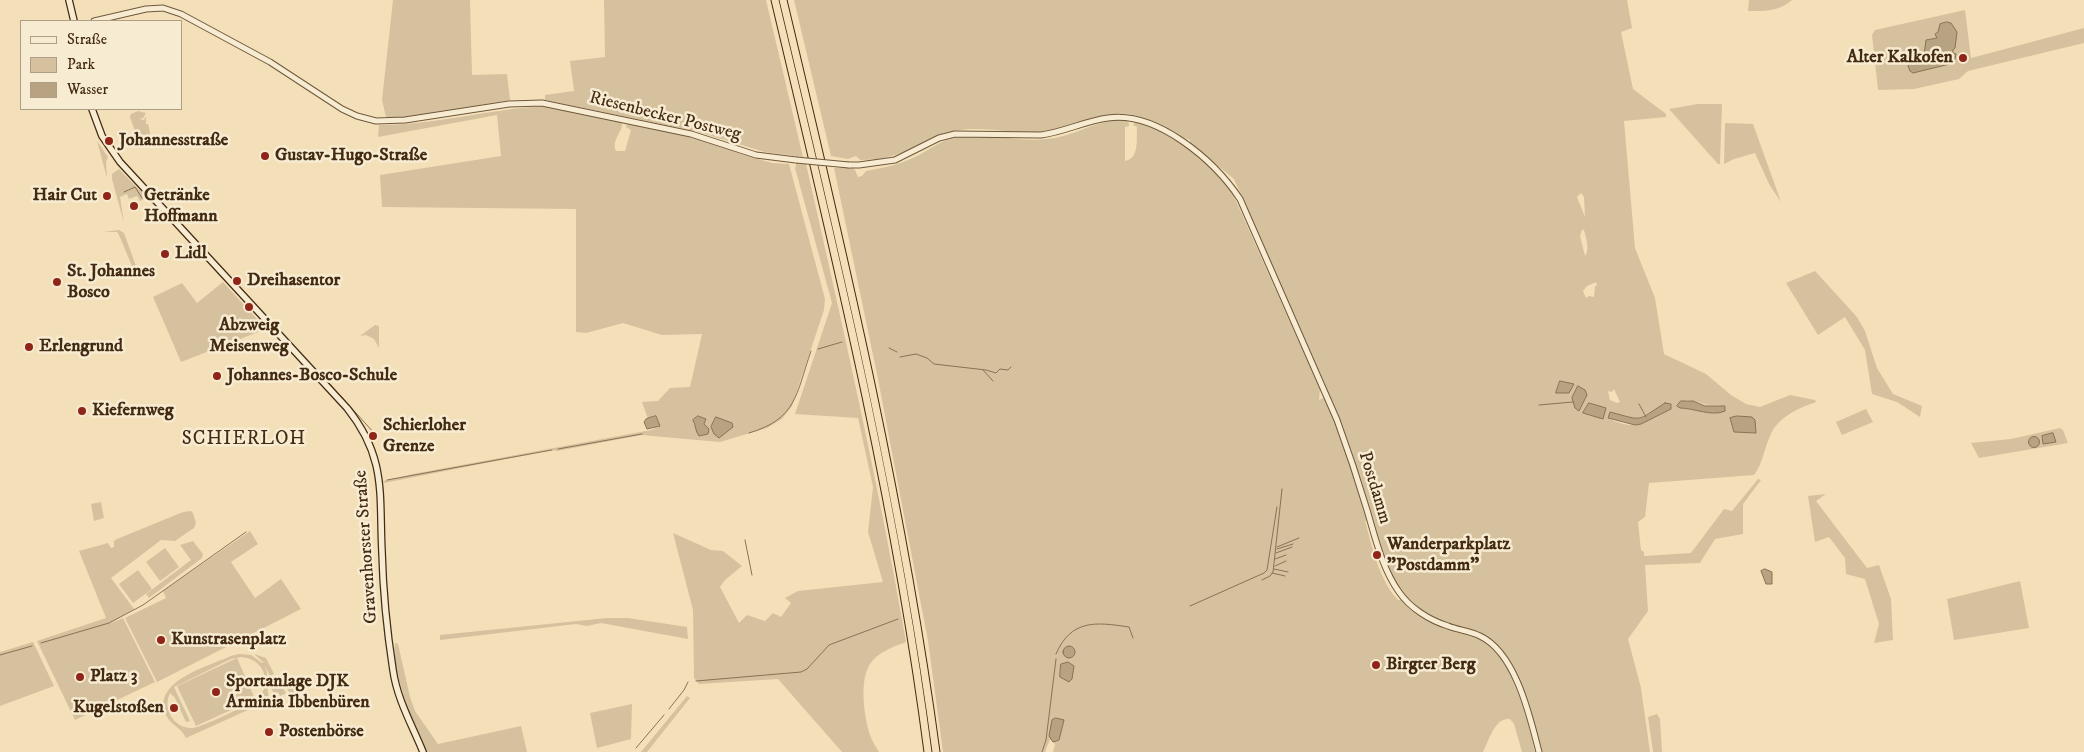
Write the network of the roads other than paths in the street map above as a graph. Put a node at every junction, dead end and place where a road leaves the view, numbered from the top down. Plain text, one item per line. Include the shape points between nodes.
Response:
1 (69, 0) edge
2 (775, 0) edge
3 (783, 0) edge
4 (74, 20) edge
5 (98, 20) edge
6 (92, 110) edge
7 (1230, 184) joint
8 (423, 752) edge
9 (928, 752) edge
10 (936, 752) edge
11 (1539, 752) edge

1 - 4 main road
2 - 9 highway via 878,449 907,606
3 - 10 highway via 891,474 921,641
5 - 7 street, Riesenbecker Postweg, bridge via 146,9 163,8 181,14 270,62 342,109 376,121 404,120 509,104 542,103 691,134 756,155 859,165 895,160 939,138 955,134 1054,134 1106,118 1129,117 1170,133
6 - 8 main road, Gravenhorster Straße via 102,136 120,162 347,408 368,438 381,488 382,557 393,671 405,711
7 - 11 street, Postdamm via 1240,199 1337,420 1390,578 1406,600 1423,614 1446,626 1479,636 1493,645 1512,671 1521,691

